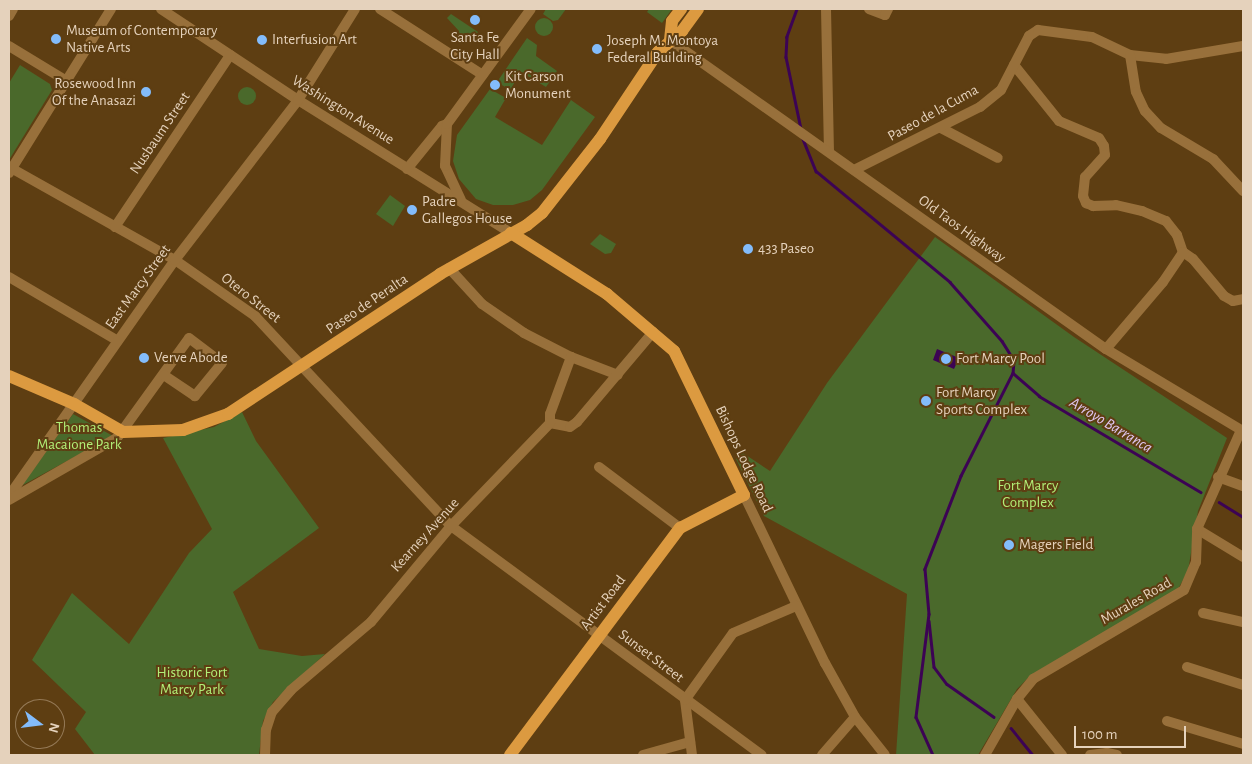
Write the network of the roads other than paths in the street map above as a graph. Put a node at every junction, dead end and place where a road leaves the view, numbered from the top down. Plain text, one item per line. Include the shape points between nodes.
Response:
1 (13, 9) edge
2 (111, 9) edge
3 (161, 9) edge
4 (355, 9) edge
5 (380, 9) edge
6 (531, 9) edge
7 (681, 9) edge
8 (698, 9) edge
9 (826, 9) edge
10 (869, 9) edge
11 (886, 12) edge
12 (9, 16) edge
13 (670, 40) junction
14 (9, 46) edge
15 (1243, 46) edge
16 (1130, 54) junction
17 (230, 55) junction
18 (1014, 65) junction
19 (483, 75) junction
20 (65, 80) junction
21 (298, 100) junction
22 (448, 124) junction
23 (941, 128) junction
24 (829, 152) junction
25 (998, 158) dead end
26 (408, 169) junction
27 (10, 170) edge
28 (854, 170) junction
29 (1243, 191) edge
30 (463, 203) junction
31 (115, 228) junction
32 (511, 233) junction
33 (1183, 252) junction
34 (175, 260) junction
35 (449, 268) junction
36 (9, 277) edge
37 (1243, 299) edge
38 (653, 332) junction
39 (118, 341) junction
40 (1106, 350) junction
41 (571, 357) junction
42 (303, 367) junction
43 (164, 375) junction
44 (618, 375) junction
45 (9, 376) edge
46 (74, 404) junction
47 (550, 423) junction
48 (1242, 431) edge
49 (124, 432) junction
50 (599, 467) dead end
51 (1218, 477) junction
52 (1243, 486) edge
53 (744, 495) junction
54 (9, 498) edge
55 (451, 526) junction
56 (680, 528) junction
57 (1197, 529) junction
58 (1243, 557) edge
59 (796, 606) junction
60 (1203, 613) dead end
61 (1243, 622) edge
62 (599, 635) junction
63 (1187, 667) dead end
64 (1243, 685) edge
65 (1017, 699) junction
66 (685, 700) junction
67 (855, 717) junction
68 (1167, 721) dead end
69 (690, 742) junction
70 (1243, 744) edge
71 (265, 755) edge
72 (510, 755) edge
73 (643, 755) edge
74 (692, 755) edge
75 (762, 755) edge
76 (822, 755) edge
77 (885, 755) edge
78 (985, 755) edge
79 (1062, 755) edge
80 (1090, 755) edge
81 (1117, 755) edge

1 - 12 street
2 - 20 street
3 - 17 street, Washington Avenue
4 - 21 street, East Marcy Street
5 - 19 street
6 - 19 street
7 - 13 main road, Paseo de Peralta via 672,21
8 - 13 main road, Paseo de Peralta via 682,31
9 - 24 street
10 - 11 street
13 - 24 street, Old Taos Highway
13 - 32 main road, Paseo de Peralta via 658,52 553,202 527,225
14 - 20 street
15 - 16 street, Paseo de la Cuma via 1166,59
16 - 18 street, Paseo de la Cuma via 1092,37 1038,30 1029,36
16 - 29 street via 1136,92 1145,111 1161,128 1213,158
17 - 21 street, Washington Avenue
17 - 31 street, Nusbaum Street
18 - 23 street, Paseo de la Cuma via 1001,90 980,107
18 - 33 street via 1059,120 1099,138 1104,146 1105,155 1085,177 1083,196 1086,202 1093,206 1116,205 1142,211 1166,221
19 - 22 street
20 - 27 street
21 - 26 street, Washington Avenue
21 - 34 street, East Marcy Street
22 - 26 street via 442,126
22 - 30 street via 445,166 450,182
23 - 25 street
23 - 28 street, Paseo de la Cuma
24 - 28 street, Old Taos Highway
26 - 30 street, Washington Avenue
27 - 31 street, Otero Street
28 - 40 street, Old Taos Highway
30 - 32 street, Washington Avenue
31 - 34 street, Otero Street
32 - 35 main road, Paseo de Peralta
32 - 38 main road, Bishops Lodge Road via 607,294
33 - 37 street via 1194,260 1224,296 1233,301
33 - 40 street via 1163,282
34 - 39 street, East Marcy Street
34 - 42 street, Otero Street via 255,316
35 - 41 street via 495,314
35 - 42 main road, Paseo de Peralta
36 - 39 street
38 - 44 street
38 - 53 main road, Bishops Lodge Road via 678,358
39 - 46 street, East Marcy Street
40 - 48 street, Old Taos Highway
41 - 44 street
41 - 47 street via 550,414
42 - 49 main road, Paseo de Peralta via 206,424 172,432
42 - 55 street, Otero Street
43 - 43 street via 189,338 222,363 195,396
43 - 49 street
44 - 47 street via 570,427
45 - 46 main road, Paseo de Peralta
46 - 49 main road, Paseo de Peralta
46 - 54 street, East Marcy Street
47 - 55 street, Kearney Avenue
48 - 51 street, Murales Road
49 - 54 street
50 - 56 street
51 - 52 street
51 - 57 street, Murales Road
53 - 56 main road, Artist Road
53 - 59 street, Bishops Lodge Road
55 - 62 street, Sunset Street
55 - 71 street, Kearney Avenue via 371,622 291,690 272,712 266,730
56 - 62 main road, Artist Road
57 - 58 street
57 - 65 street, Murales Road via 1196,562 1184,590 1054,665 1033,680
59 - 66 street via 733,633
59 - 67 street, Bishops Lodge Road
60 - 61 street
62 - 66 street, Sunset Street
62 - 72 main road, Artist Road
63 - 64 street
65 - 78 street, Murales Road
65 - 79 street
66 - 69 street
66 - 75 street, Sunset Street
67 - 76 street
67 - 77 street, Bishops Lodge Road
68 - 70 street
69 - 73 street
69 - 74 street
80 - 81 street

